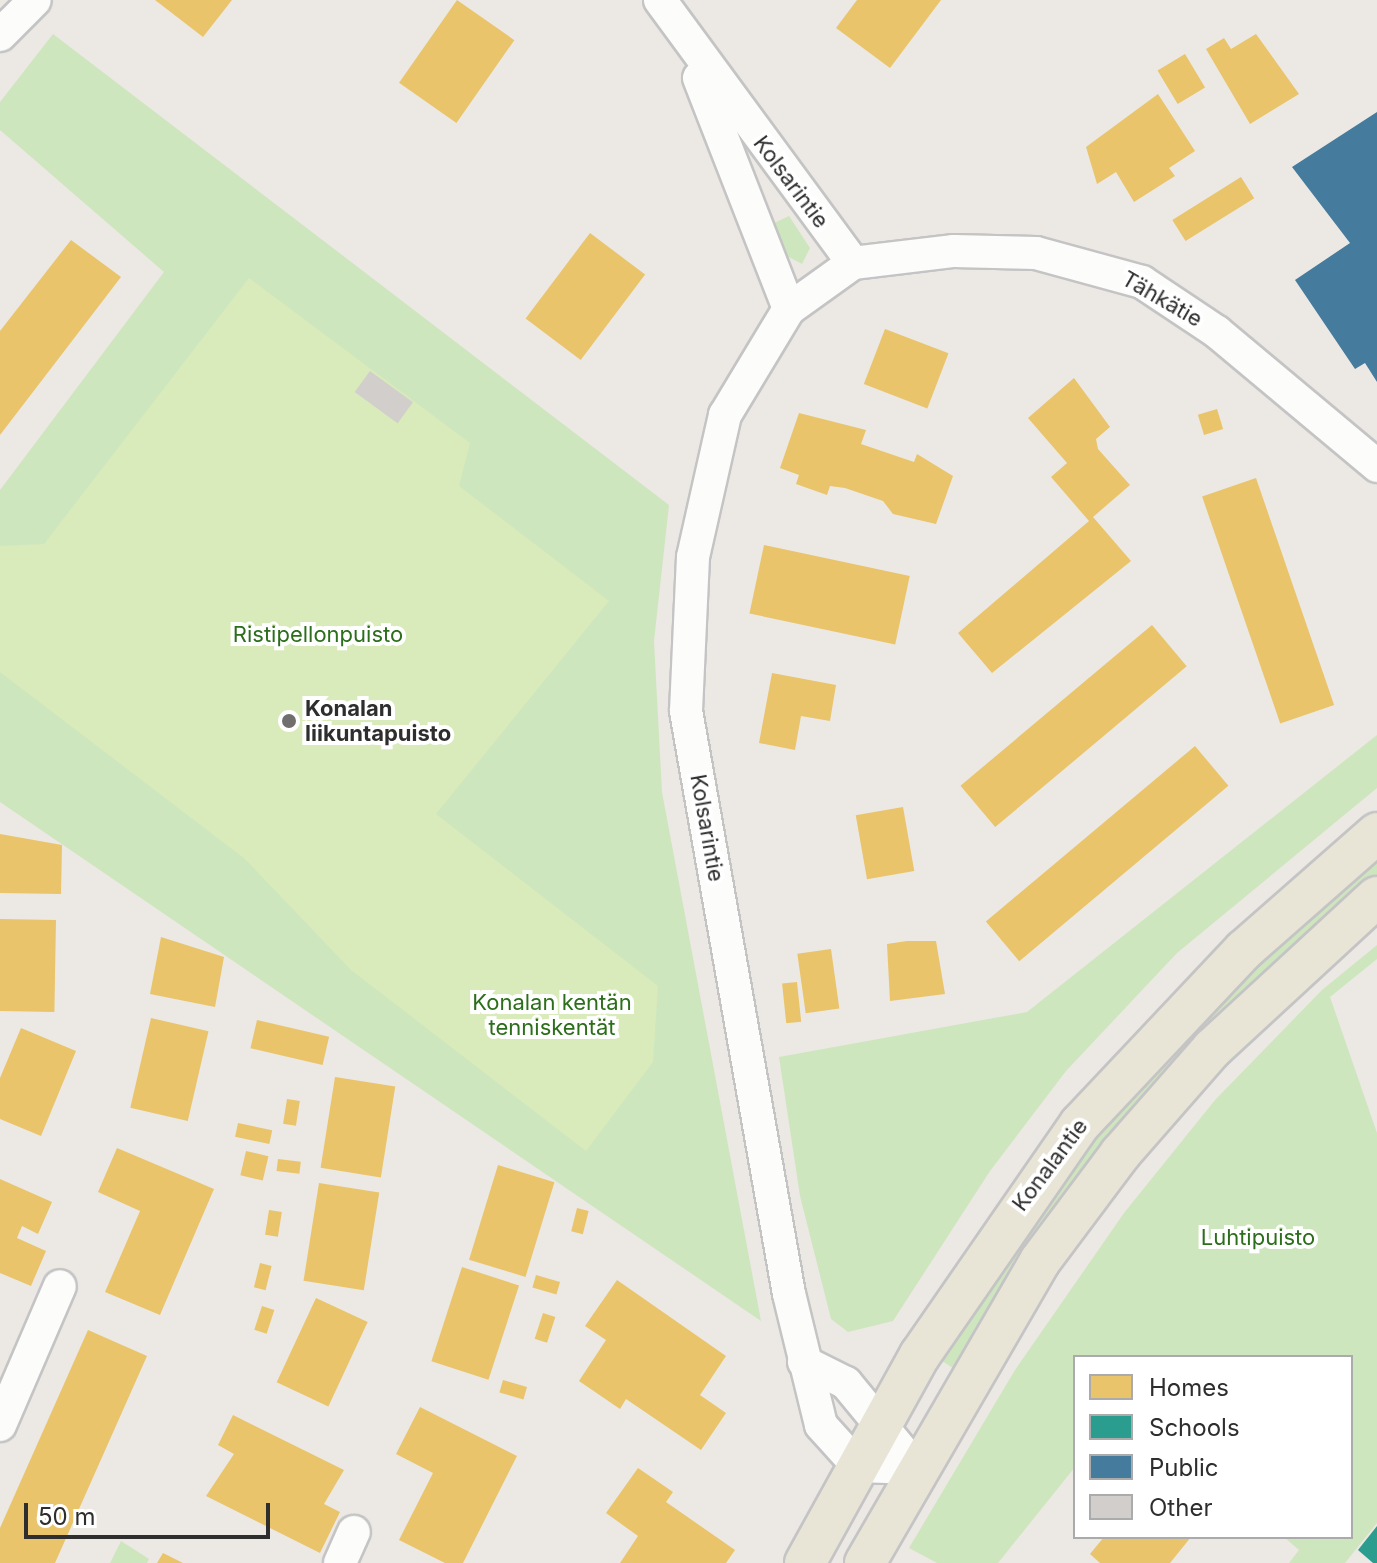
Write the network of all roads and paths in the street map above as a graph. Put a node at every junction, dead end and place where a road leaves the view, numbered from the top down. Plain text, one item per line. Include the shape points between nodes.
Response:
1 (35, 0) edge
2 (660, 0) edge
3 (0, 35) edge
4 (683, 37) junction
5 (853, 263) junction
6 (789, 309) junction
7 (1377, 466) edge
8 (1377, 833) edge
9 (1377, 897) edge
10 (60, 1286) dead end
11 (804, 1362) junction
12 (883, 1421) junction
13 (0, 1425) edge
14 (858, 1466) junction
15 (916, 1468) junction
16 (354, 1532) dead end
17 (340, 1563) edge
18 (805, 1563) edge
19 (865, 1563) edge

1 - 3 street
2 - 4 street, Kolsarintie
4 - 5 street, Kolsarintie
4 - 6 street, Kolsarintie
5 - 6 street, Kolsarintie
5 - 7 street, Tähkätie via 954,251 1036,253 1107,269 1217,332
6 - 11 street, Kolsarintie via 747,369 713,454 693,557 686,711
8 - 12 main road, Konalantie via 1244,950 1080,1124 993,1241
9 - 15 main road via 1212,1049 1120,1154 1040,1261
10 - 13 street
11 - 12 street via 846,1383
11 - 14 street, Kolsarintie via 814,1415
12 - 14 main road, Konalantie
12 - 15 street
14 - 15 street
14 - 18 main road, Konalantie
15 - 19 main road
16 - 17 street

